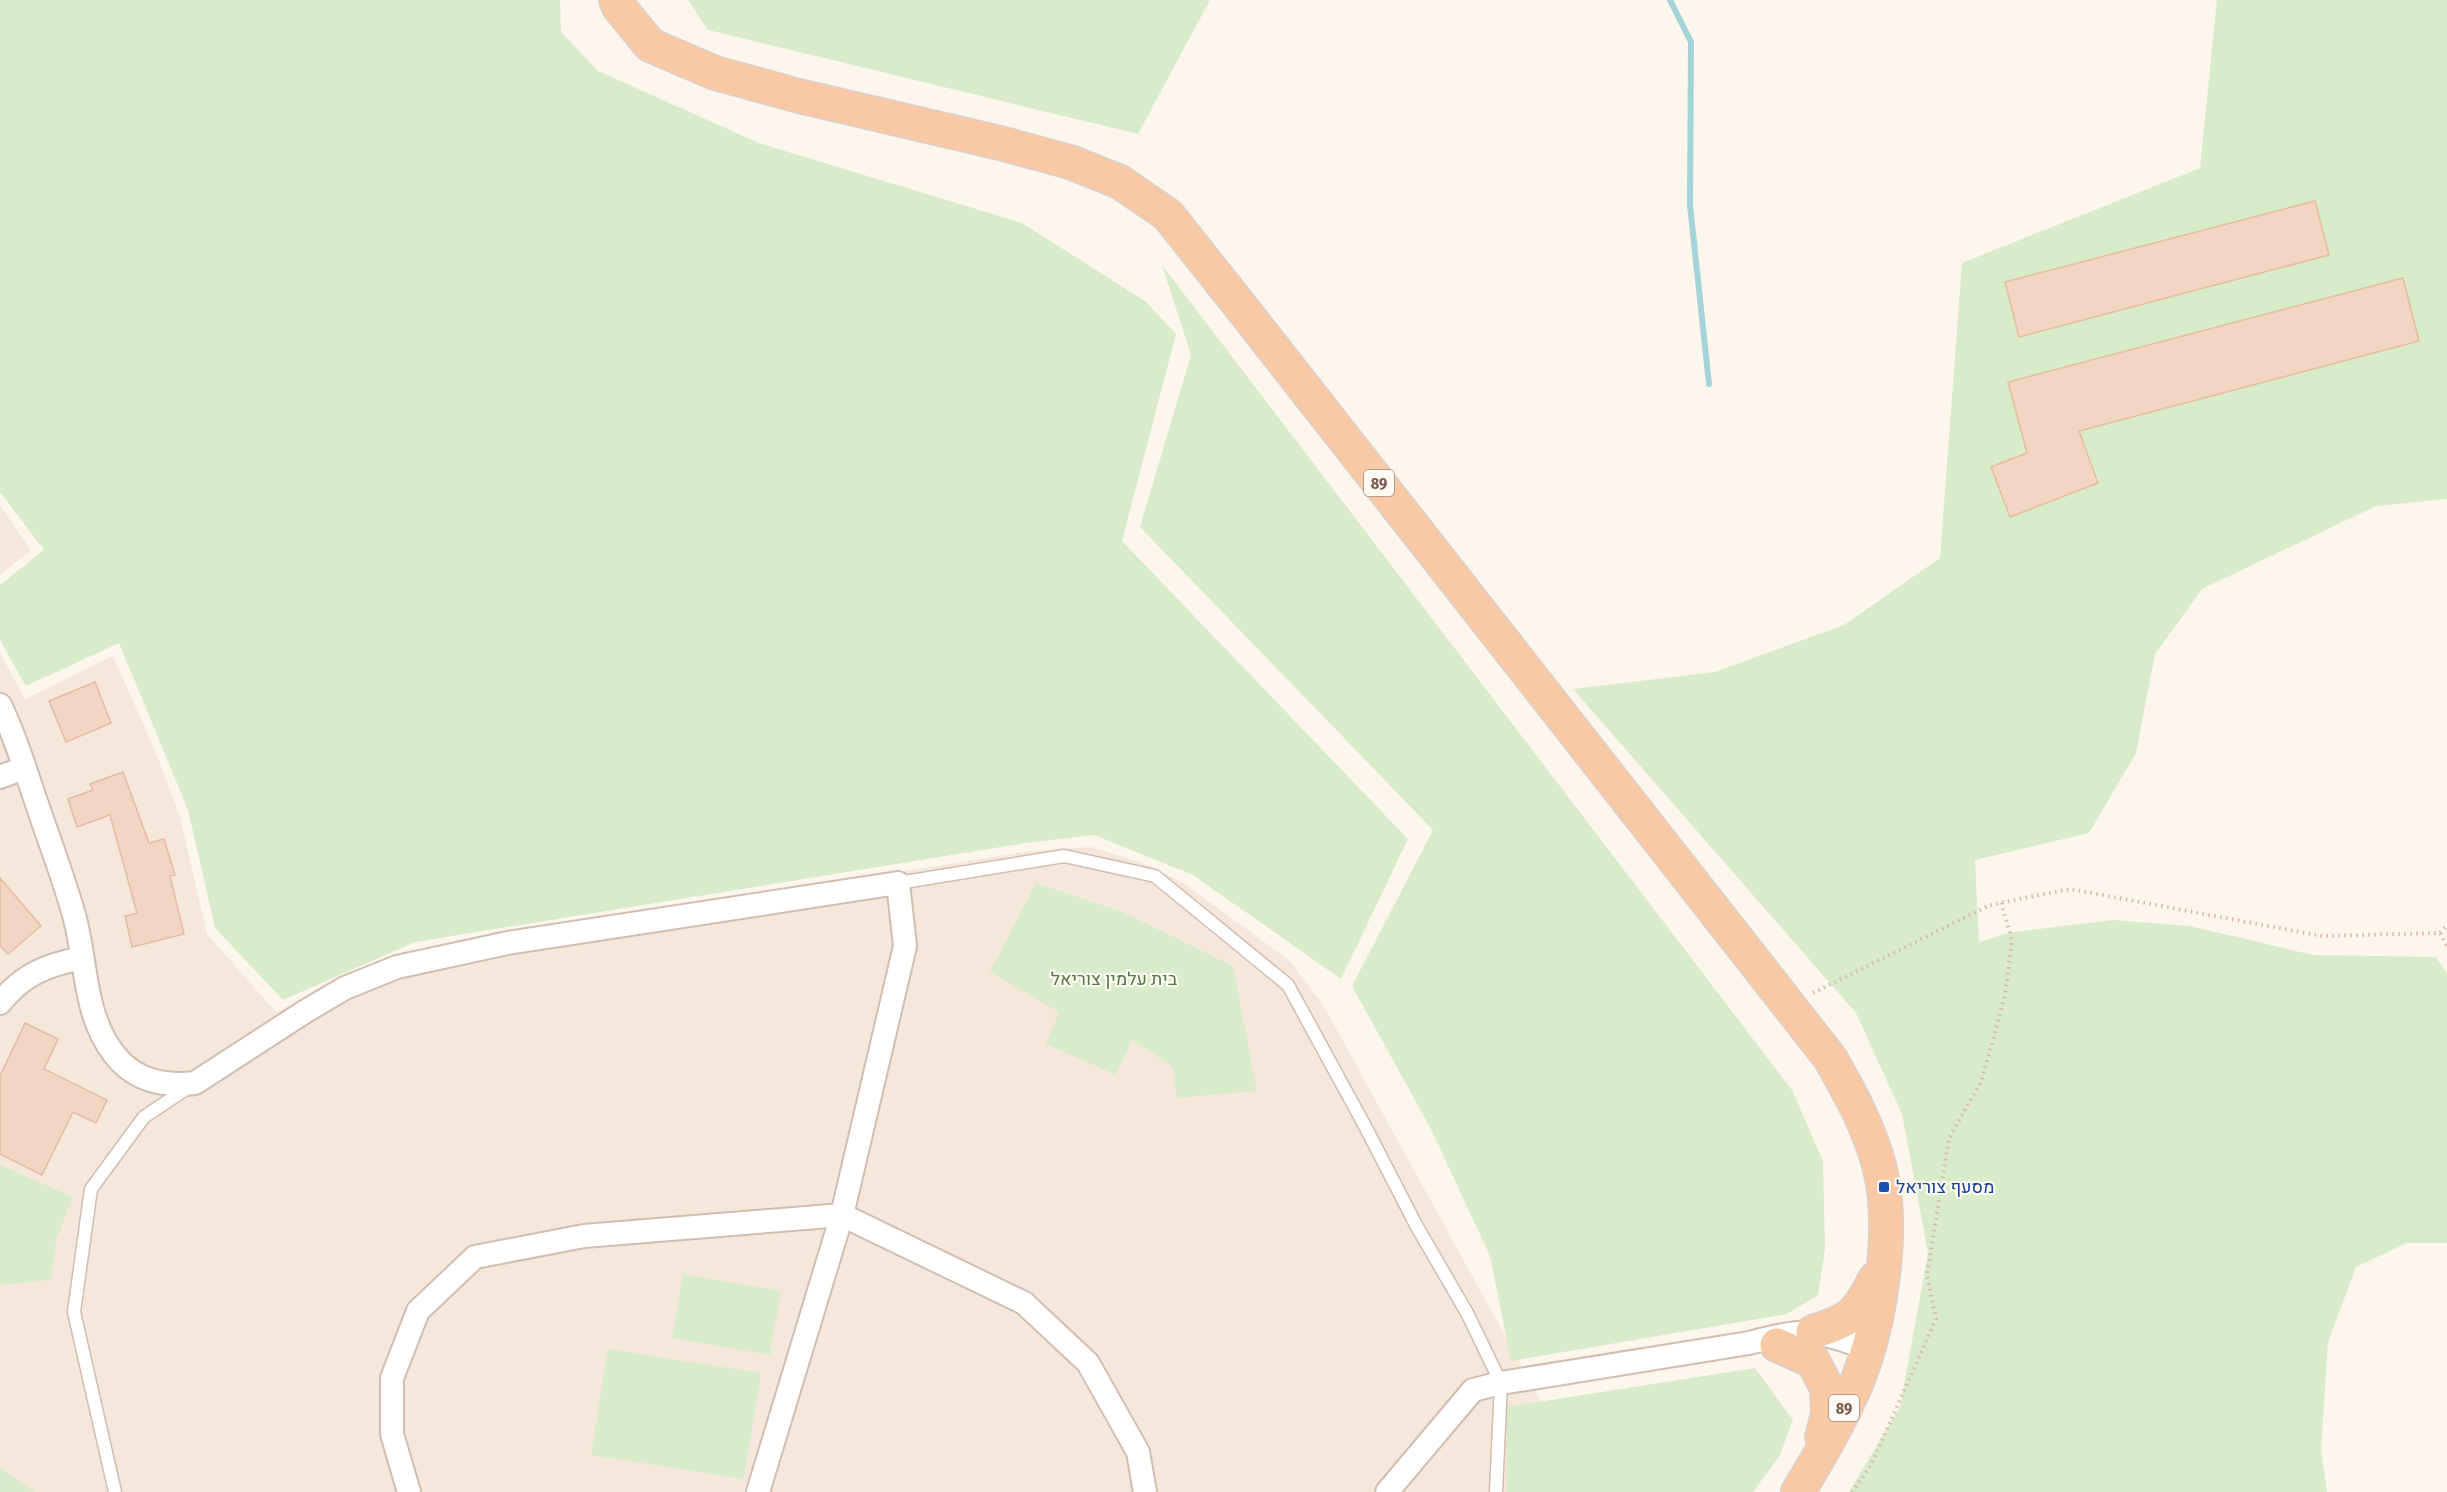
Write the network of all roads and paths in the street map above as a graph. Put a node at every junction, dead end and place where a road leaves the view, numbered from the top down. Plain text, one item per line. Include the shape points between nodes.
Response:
1 (616, 0) edge
2 (0, 705) edge
3 (24, 768) junction
4 (0, 777) edge
5 (898, 883) junction
6 (2001, 903) junction
7 (2447, 924) edge
8 (2440, 933) junction
9 (2447, 946) edge
10 (82, 958) junction
11 (0, 1003) edge
12 (1788, 1006) junction
13 (195, 1083) junction
14 (842, 1215) junction
15 (1884, 1262) junction
16 (1813, 1332) junction
17 (1763, 1344) junction
18 (1867, 1349) junction
19 (1501, 1383) junction
20 (1814, 1464) junction
21 (115, 1492) edge
22 (409, 1492) edge
23 (758, 1492) edge
24 (1145, 1492) edge
25 (1387, 1492) edge
26 (1496, 1492) edge
27 (1798, 1492) edge
28 (1852, 1492) edge

1 - 12 highway, 89 via 650,45 715,74 1070,162 1120,182 1168,215
2 - 3 street
3 - 4 street
3 - 10 street via 74,915
5 - 13 street via 508,943 397,967 335,993
5 - 14 street via 905,946
5 - 19 lane via 1064,856 1155,876 1288,985 1467,1313
6 - 8 path via 2070,889 2322,936
6 - 12 path
6 - 28 path via 2012,940 2005,996 1982,1082 1949,1138 1927,1275 1936,1319 1871,1465
7 - 8 path
8 - 9 path
10 - 11 street via 54,963 23,979
10 - 13 street via 91,1007 100,1033 115,1055 135,1073 153,1082
12 - 15 highway, 89 via 1830,1058 1859,1109 1880,1170 1887,1237
13 - 21 lane via 144,1117 91,1189 74,1312
14 - 22 street via 584,1236 475,1257 418,1311 392,1378 392,1434
14 - 23 street
14 - 24 street via 1024,1303 1088,1363 1138,1452
15 - 16 highway via 1860,1308 1840,1323
15 - 18 highway, 89
16 - 17 street via 1784,1334
16 - 18 street
17 - 18 street
17 - 19 street
17 - 20 highway via 1813,1361 1827,1389 1828,1414
18 - 20 highway, 89 via 1857,1382
19 - 25 street via 1473,1390
19 - 26 lane
20 - 27 highway, 89

